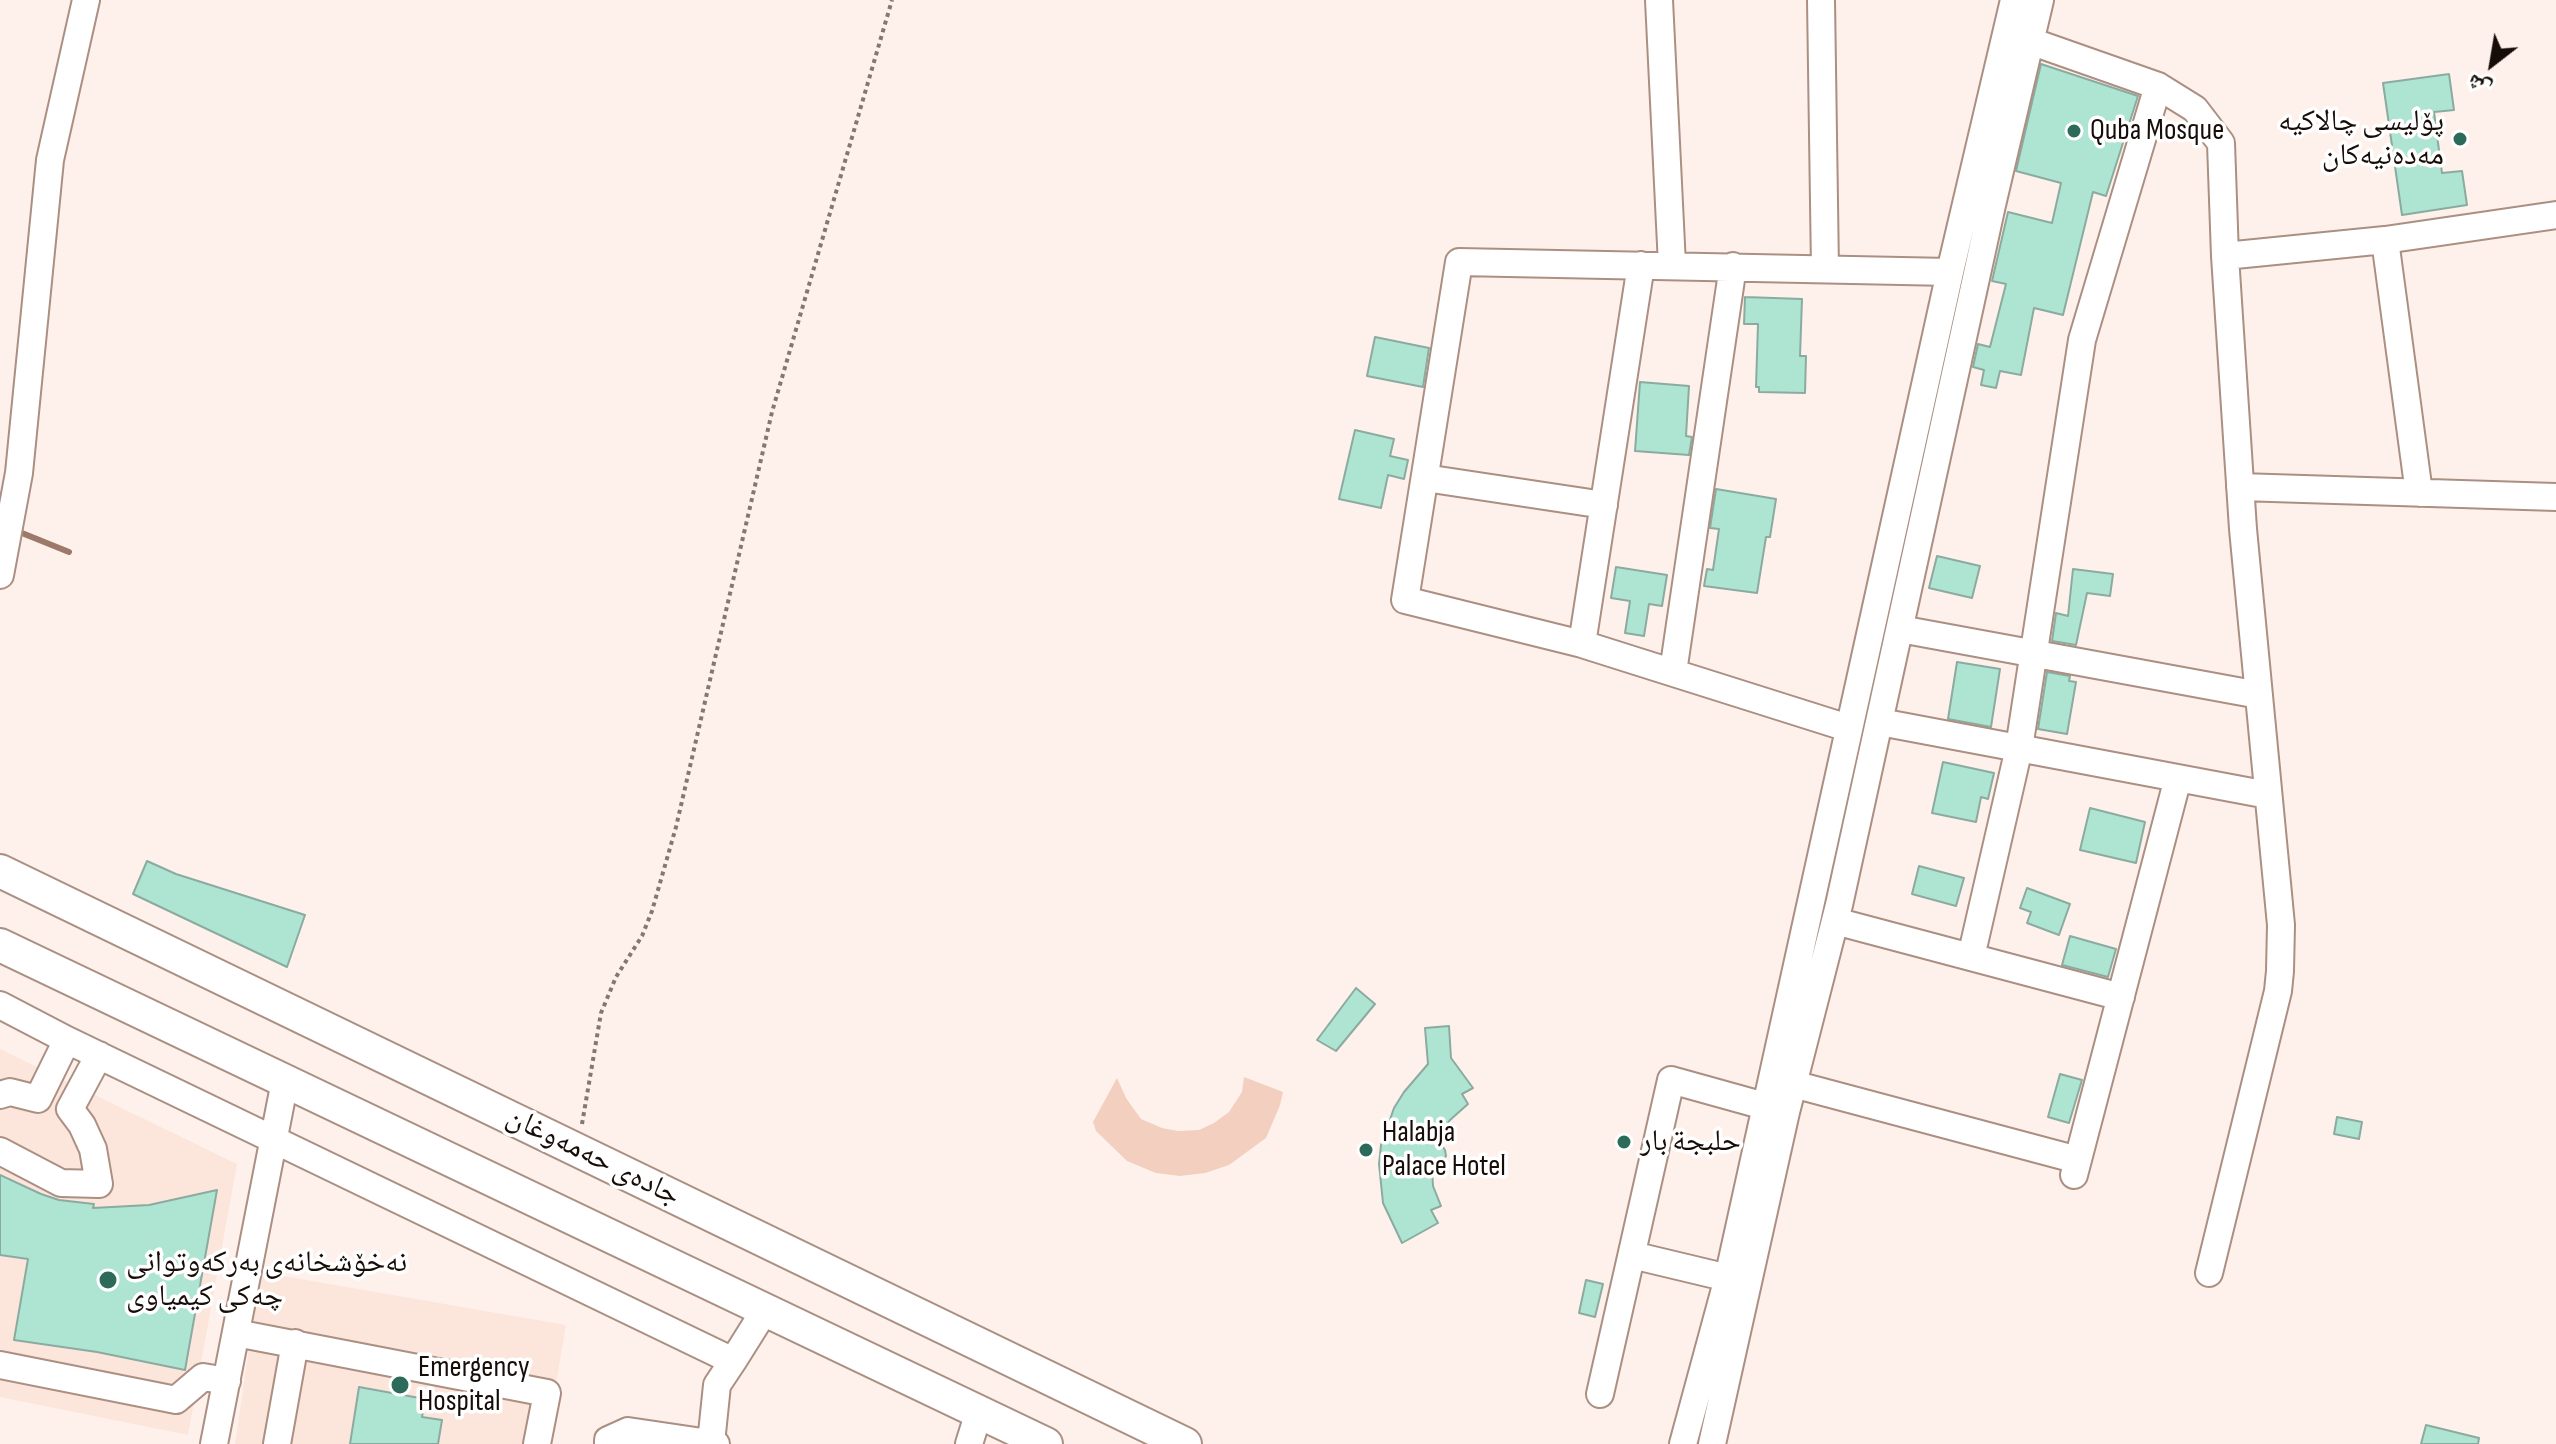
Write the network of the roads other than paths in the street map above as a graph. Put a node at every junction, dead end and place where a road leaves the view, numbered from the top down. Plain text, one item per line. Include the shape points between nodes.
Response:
1 (86, 0) edge
2 (1659, 0) edge
3 (1821, 0) edge
4 (2014, 0) edge
5 (2040, 0) edge
6 (2030, 41) junction
7 (2158, 86) junction
8 (2556, 215) edge
9 (2385, 240) junction
10 (2225, 256) junction
11 (1641, 265) junction
12 (1672, 265) junction
13 (1733, 266) junction
14 (1825, 269) junction
15 (1950, 272) junction
16 (1425, 478) junction
17 (2240, 487) junction
18 (2419, 493) junction
19 (2556, 497) edge
20 (1604, 505) junction
21 (1898, 510) junction
22 (1925, 516) junction
23 (0, 575) edge
24 (1900, 629) junction
25 (1582, 644) junction
26 (2034, 653) junction
27 (1673, 672) junction
28 (2259, 695) junction
29 (1880, 722) junction
30 (1848, 728) junction
31 (2019, 748) junction
32 (2178, 778) junction
33 (2268, 795) junction
34 (0, 871) edge
35 (1835, 921) junction
36 (0, 945) edge
37 (1971, 957) junction
38 (2121, 997) junction
39 (0, 1005) edge
40 (67, 1040) junction
41 (99, 1055) junction
42 (285, 1081) junction
43 (1782, 1081) junction
44 (0, 1095) edge
45 (1776, 1109) junction
46 (273, 1138) junction
47 (0, 1151) edge
48 (1632, 1255) junction
49 (2209, 1273) dead end
50 (1738, 1280) junction
51 (765, 1310) junction
52 (236, 1333) junction
53 (295, 1343) junction
54 (733, 1361) junction
55 (0, 1365) edge
56 (227, 1381) junction
57 (1600, 1394) dead end
58 (979, 1412) junction
59 (714, 1443) edge
60 (214, 1444) edge
61 (277, 1444) edge
62 (537, 1444) edge
63 (608, 1444) edge
64 (969, 1444) edge
65 (1046, 1444) edge
66 (1185, 1444) edge
67 (1683, 1444) edge
68 (1712, 1444) edge

1 - 23 street via 50,160 19,473
2 - 12 street
3 - 14 street
4 - 15 street
5 - 6 street
6 - 7 street
6 - 22 street
7 - 10 street via 2195,109 2221,143
7 - 26 street via 2082,340
8 - 9 street
9 - 10 street
9 - 18 street
10 - 17 street
11 - 12 street
11 - 16 street via 1459,262
11 - 20 street
12 - 13 street
13 - 14 street
13 - 27 street
14 - 15 street
15 - 21 street
16 - 20 street
16 - 25 street via 1405,600
17 - 18 street
17 - 28 street
18 - 19 street
20 - 25 street
21 - 22 street
21 - 30 street
22 - 24 street
24 - 26 street
24 - 29 street
25 - 27 street
26 - 28 street
26 - 31 street
27 - 30 street
28 - 33 street
29 - 31 street
29 - 35 street
30 - 43 street
31 - 32 street
31 - 37 street
32 - 33 street
32 - 38 street
33 - 49 street via 2281,925 2279,981
34 - 66 main road, جادەی حەمەوغان
35 - 37 street
35 - 43 street
36 - 42 main road
37 - 38 street
38 - 43 street via 2076,1167
39 - 40 street
40 - 41 street
40 - 44 street via 38,1099 10,1092
41 - 46 street
41 - 47 street via 70,1109 93,1149 99,1184 61,1183
42 - 46 street
42 - 51 main road
43 - 45 street
45 - 48 street via 1671,1080
45 - 50 street
46 - 52 street
46 - 54 street
48 - 50 street
48 - 57 street
50 - 67 street
50 - 68 street
51 - 54 street
51 - 58 main road
52 - 53 street
52 - 56 street
53 - 61 street
53 - 62 street via 547,1393
54 - 59 street via 717,1385
55 - 56 street via 176,1400 203,1377
56 - 60 street
58 - 64 street
58 - 65 main road
59 - 63 street via 628,1431

